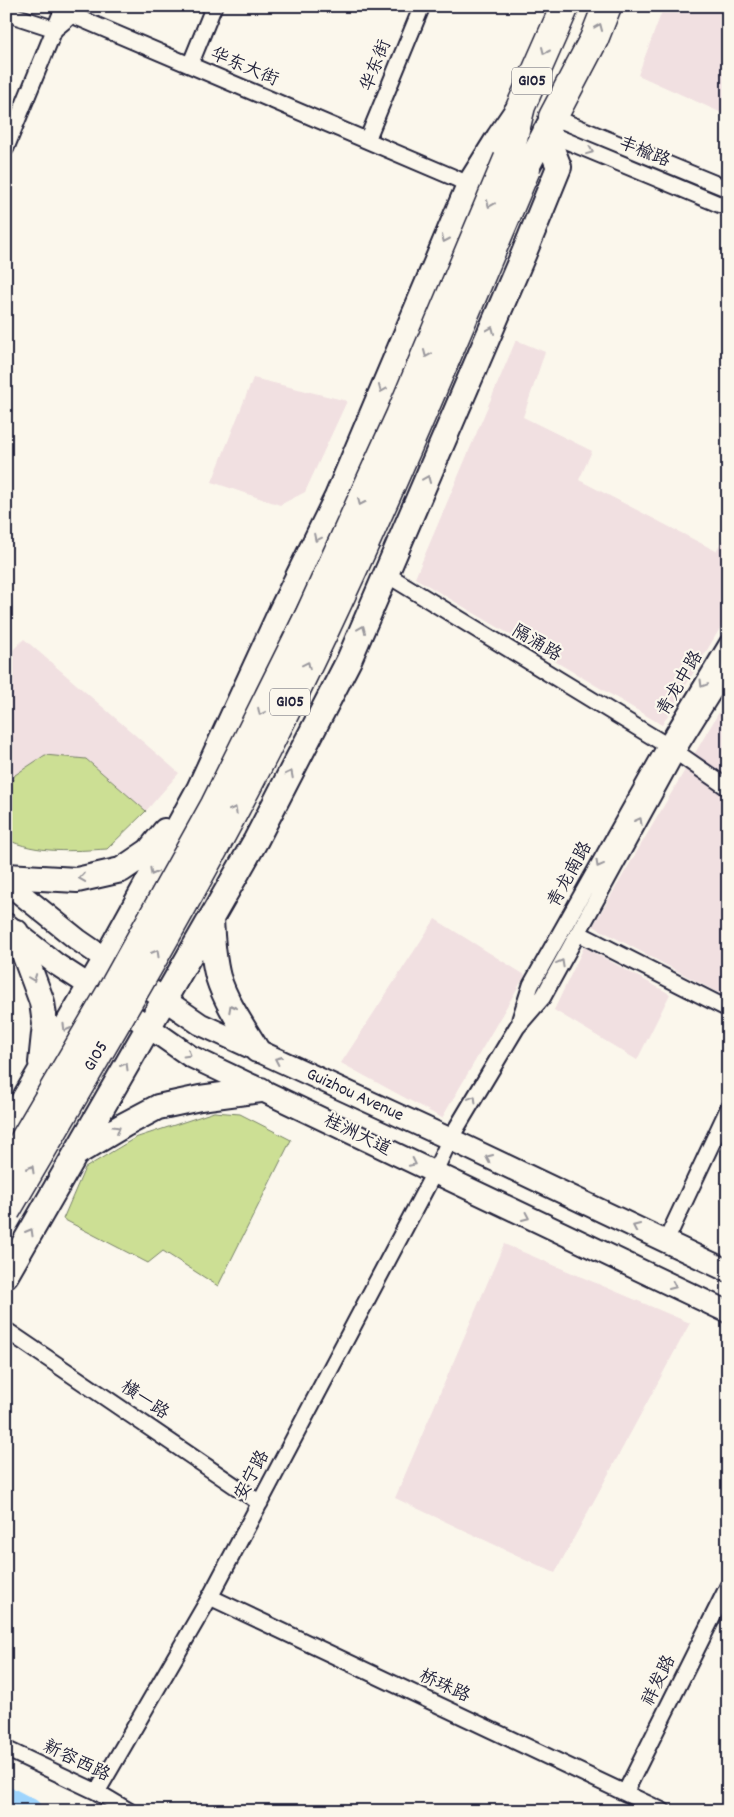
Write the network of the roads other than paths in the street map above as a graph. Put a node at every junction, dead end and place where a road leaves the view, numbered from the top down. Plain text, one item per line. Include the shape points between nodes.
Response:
1 (64, 6) edge
2 (214, 6) edge
3 (422, 6) edge
4 (565, 6) edge
5 (608, 6) edge
6 (6, 13) edge
7 (55, 29) junction
8 (190, 65) junction
9 (521, 106) junction
10 (549, 125) junction
11 (367, 140) junction
12 (6, 148) edge
13 (517, 164) junction
14 (469, 185) junction
15 (728, 189) edge
16 (728, 208) edge
17 (386, 574) junction
18 (728, 642) edge
19 (728, 668) edge
20 (671, 749) junction
21 (728, 788) edge
22 (199, 789) junction
23 (170, 843) junction
24 (238, 872) junction
25 (6, 876) edge
26 (6, 882) edge
27 (211, 919) junction
28 (11, 928) edge
29 (578, 933) junction
30 (105, 960) junction
31 (90, 986) junction
32 (164, 1000) junction
33 (728, 1009) edge
34 (148, 1027) junction
35 (517, 1027) junction
36 (257, 1050) junction
37 (38, 1076) junction
38 (261, 1090) junction
39 (102, 1106) junction
40 (728, 1108) edge
41 (6, 1130) edge
42 (450, 1139) junction
43 (75, 1154) junction
44 (6, 1171) edge
45 (434, 1173) junction
46 (6, 1212) edge
47 (666, 1241) junction
48 (728, 1271) edge
49 (6, 1275) edge
50 (728, 1312) edge
51 (6, 1330) edge
52 (260, 1503) junction
53 (728, 1586) edge
54 (210, 1597) junction
55 (6, 1748) edge
56 (97, 1792) junction
57 (625, 1793) junction
58 (129, 1811) edge
59 (663, 1811) edge

1 - 7 street
2 - 8 street
3 - 11 street, 华东街
4 -> 9 highway, G105
10 -> 5 highway, G105 / G105
6 - 7 street
7 - 8 street, 华东大街 via 72,15
7 - 12 street
8 - 11 street, 华东大街
9 - 13 highway, G105
9 - 14 main road
10 - 13 main road, G105 / G105
10 - 15 street, 丰榆路
10 -> 16 street, 丰榆路
17 -> 10 main road via 559,167
11 - 14 street, 华东大街
13 -> 44 highway, G105, bridge via 309,616 215,805
46 -> 13 highway, G105 / G105, bridge via 174,923 315,650 405,454
14 -> 22 main road via 337,497
17 - 20 street, 隔涌路
24 -> 17 main road via 349,660
18 -> 20 street, 青龙中路
19 - 20 street, 青龙中路
20 - 21 street, 隔涌路
29 -> 20 street, 青龙南路
20 -> 35 street, 青龙南路 via 531,985
22 - 23 main road
22 -> 25 main road via 149,851 120,870 78,880
23 - 24 main road via 176,861 197,881 212,882
23 -> 30 main road
24 - 27 main road
26 - 30 main road, Guizhou Avenue
27 - 32 main road
36 -> 27 main road via 219,979 212,952
28 - 31 main road, 桂洲大道
28 -> 37 main road via 42,1002 46,1024
29 - 33 street
35 -> 29 street, 青龙南路 via 543,996
30 - 31 main road
30 - 32 main road, Guizhou Avenue
31 - 34 main road, 桂洲大道
31 -> 37 main road
32 - 34 main road
32 - 36 main road, Guizhou Avenue via 200,1024
34 -> 38 main road, 桂洲大道 via 190,1056
39 -> 34 main road
42 -> 35 street, 青龙南路
42 -> 36 main road, Guizhou Avenue
37 - 39 main road via 52,1071 82,1071 101,1093
37 - 41 main road
43 -> 38 main road via 158,1108 200,1098
38 -> 45 main road, 桂洲大道
39 - 43 main road
40 - 47 street
42 - 45 street, 青龙南路
47 -> 42 main road, Guizhou Avenue
49 -> 43 main road
45 -> 50 main road, 桂洲大道
45 - 52 street, 安宁路
47 - 48 main road, Guizhou Avenue
51 - 52 street, 横一路
52 - 54 street, 安宁路
53 - 57 street, 祥发路
54 - 56 street, 安宁路
54 - 57 street, 桥珠路
55 - 56 street, 新容西路
56 - 58 street, 新容西路
57 - 59 street, 桥珠路

